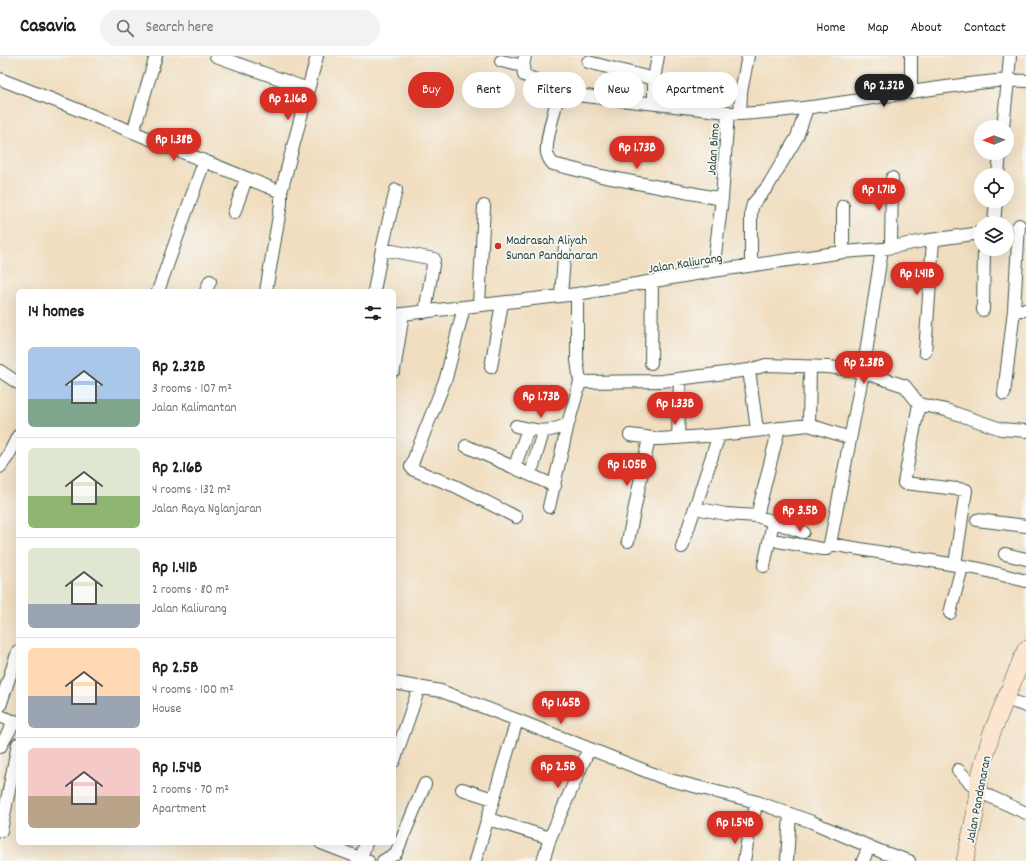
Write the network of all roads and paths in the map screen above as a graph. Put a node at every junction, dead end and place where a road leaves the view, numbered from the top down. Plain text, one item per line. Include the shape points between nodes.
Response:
1 (156, 56) edge
2 (216, 56) edge
3 (317, 56) edge
4 (658, 56) edge
5 (748, 56) edge
6 (911, 56) edge
7 (1010, 56) edge
8 (501, 60) dead end
9 (524, 61) edge
10 (588, 62) dead end
11 (524, 72) edge
12 (655, 72) edge
13 (652, 78) edge
14 (0, 79) edge
15 (1008, 80) junction
16 (1026, 82) edge
17 (308, 89) junction
18 (912, 91) junction
19 (586, 96) edge
20 (652, 104) edge
21 (556, 108) edge
22 (691, 108) edge
23 (807, 108) junction
24 (728, 112) junction
25 (740, 114) junction
26 (1004, 120) edge
27 (133, 132) junction
28 (204, 162) junction
29 (892, 178) dead end
30 (246, 179) junction
31 (396, 190) dead end
32 (281, 192) junction
33 (722, 199) junction
34 (484, 206) dead end
35 (843, 206) dead end
36 (234, 213) dead end
37 (1023, 225) edge
38 (974, 234) edge
39 (933, 241) junction
40 (565, 245) dead end
41 (887, 248) junction
42 (382, 249) junction
43 (843, 252) junction
44 (984, 256) edge
45 (751, 266) junction
46 (713, 271) junction
47 (652, 281) junction
48 (159, 289) edge
49 (266, 289) edge
50 (374, 289) edge
51 (577, 294) junction
52 (561, 296) junction
53 (502, 303) junction
54 (479, 306) junction
55 (464, 307) junction
56 (984, 310) dead end
57 (1014, 310) junction
58 (1026, 310) edge
59 (425, 312) junction
60 (398, 315) edge
61 (396, 342) edge
62 (925, 352) dead end
63 (651, 363) dead end
64 (491, 366) dead end
65 (810, 367) junction
66 (0, 370) edge
67 (749, 370) junction
68 (863, 372) junction
69 (680, 379) junction
70 (16, 382) edge
71 (580, 382) junction
72 (1004, 394) dead end
73 (919, 404) junction
74 (568, 424) junction
75 (809, 425) junction
76 (780, 428) junction
77 (757, 430) junction
78 (543, 432) junction
79 (1026, 432) edge
80 (719, 434) junction
81 (630, 435) dead end
82 (649, 438) junction
83 (678, 438) junction
84 (850, 438) junction
85 (16, 445) edge
86 (466, 446) dead end
87 (13, 458) edge
88 (517, 460) dead end
89 (0, 466) edge
90 (533, 466) dead end
91 (555, 486) junction
92 (549, 507) dead end
93 (695, 508) junction
94 (757, 516) junction
95 (516, 517) dead end
96 (977, 520) dead end
97 (773, 522) junction
98 (1026, 526) edge
99 (802, 532) dead end
100 (628, 541) dead end
101 (778, 541) dead end
102 (830, 544) junction
103 (682, 547) dead end
104 (1004, 554) dead end
105 (1026, 559) edge
106 (764, 566) dead end
107 (958, 566) junction
108 (1026, 581) edge
109 (950, 613) dead end
110 (1026, 649) edge
111 (16, 657) edge
112 (396, 683) edge
113 (419, 688) junction
114 (1006, 699) junction
115 (0, 706) edge
116 (1026, 706) edge
117 (0, 716) edge
118 (517, 720) junction
119 (16, 722) edge
120 (0, 747) edge
121 (589, 749) junction
122 (16, 754) edge
123 (396, 755) edge
124 (958, 770) dead end
125 (425, 784) dead end
126 (462, 789) dead end
127 (978, 791) junction
128 (494, 799) junction
129 (757, 802) junction
130 (1026, 813) edge
131 (790, 814) junction
132 (488, 819) junction
133 (1, 831) dead end
134 (550, 838) junction
135 (326, 845) edge
136 (366, 845) edge
137 (869, 846) junction
138 (364, 860) edge
139 (383, 861) edge
140 (475, 861) edge
141 (543, 861) edge
142 (744, 861) edge
143 (787, 861) edge
144 (863, 861) edge
145 (909, 861) edge
146 (965, 861) edge

1 - 27 street
2 - 17 street
3 - 17 street
4 - 12 street
5 - 25 street via 741,92
6 - 18 street
7 - 15 street
8 - 9 street
9 - 11 street, Jalan Bimo
10 - 13 street
14 - 27 street
15 - 16 street
15 - 18 street
15 - 26 street
17 - 32 street
18 - 23 street
19 - 20 street, Jalan Bimo
21 - 33 street via 547,142 547,153 553,164 601,176
22 - 24 street, Jalan Bimo
23 - 25 street
23 - 45 street via 797,137 768,186 753,204
24 - 25 street
24 - 33 street, Jalan Bimo
27 - 28 street
28 - 30 street
28 - 48 street
29 - 41 street
30 - 32 street
30 - 36 street
31 - 42 street
32 - 49 street
33 - 46 street, Jalan Bimo
34 - 54 street
35 - 43 street
37 - 57 street
38 - 39 street, Jalan Kaliurang
39 - 41 street, Jalan Kaliurang
39 - 62 street
40 - 52 street
41 - 43 street, Jalan Kaliurang
41 - 68 street
42 - 50 street
42 - 59 street via 434,259
43 - 45 street, Jalan Kaliurang
44 - 56 street
45 - 46 street, Jalan Kaliurang
46 - 47 street, Jalan Kaliurang
47 - 51 street, Jalan Kaliurang
47 - 63 street
51 - 52 street, Jalan Kaliurang
51 - 71 street via 577,360
52 - 53 street, Jalan Kaliurang
53 - 54 street, Jalan Kaliurang
53 - 64 street
54 - 55 street, Jalan Kaliurang
55 - 59 street, Jalan Kaliurang
55 - 95 street via 446,378 414,456 412,467
57 - 58 street
57 - 72 street
59 - 60 street, Jalan Kaliurang
60 - 61 street
65 - 67 street via 766,365
65 - 68 street
65 - 75 street
66 - 70 street
67 - 69 street
67 - 77 street
68 - 73 street via 905,386
68 - 84 street
69 - 71 street
69 - 83 street
71 - 74 street
73 - 79 street via 946,410 1001,429
73 - 107 street via 904,483 966,490
74 - 78 street
74 - 91 street
75 - 76 street
75 - 84 street
76 - 77 street
76 - 94 street
77 - 80 street
78 - 88 street via 522,427
78 - 90 street
80 - 83 street
80 - 93 street
81 - 82 street
82 - 83 street
82 - 100 street
84 - 102 street
85 - 87 street
86 - 91 street
87 - 89 street
91 - 92 street
93 - 94 street
93 - 103 street
94 - 97 street
96 - 98 street
97 - 99 street
97 - 106 street
101 - 102 street via 822,549 827,549
102 - 107 street
104 - 105 street
107 - 108 street
107 - 109 street
110 - 114 main road, Jalan Pandanaran
111 - 115 street
112 - 113 street
113 - 118 street via 440,691
113 - 123 street
114 - 116 street
114 - 127 main road, Jalan Pandanaran via 991,736
117 - 119 street
118 - 121 street
118 - 128 street
119 - 120 street
121 - 129 street via 666,779
121 - 134 street
122 - 133 street
124 - 127 street
125 - 139 street via 396,853
126 - 128 street
127 - 130 street
127 - 146 main road, Jalan Pandanaran
128 - 132 street
129 - 131 street
129 - 142 street
131 - 137 street
131 - 143 street
132 - 134 street
132 - 140 street
134 - 141 street
135 - 138 street
136 - 138 street
137 - 144 street
137 - 145 street

